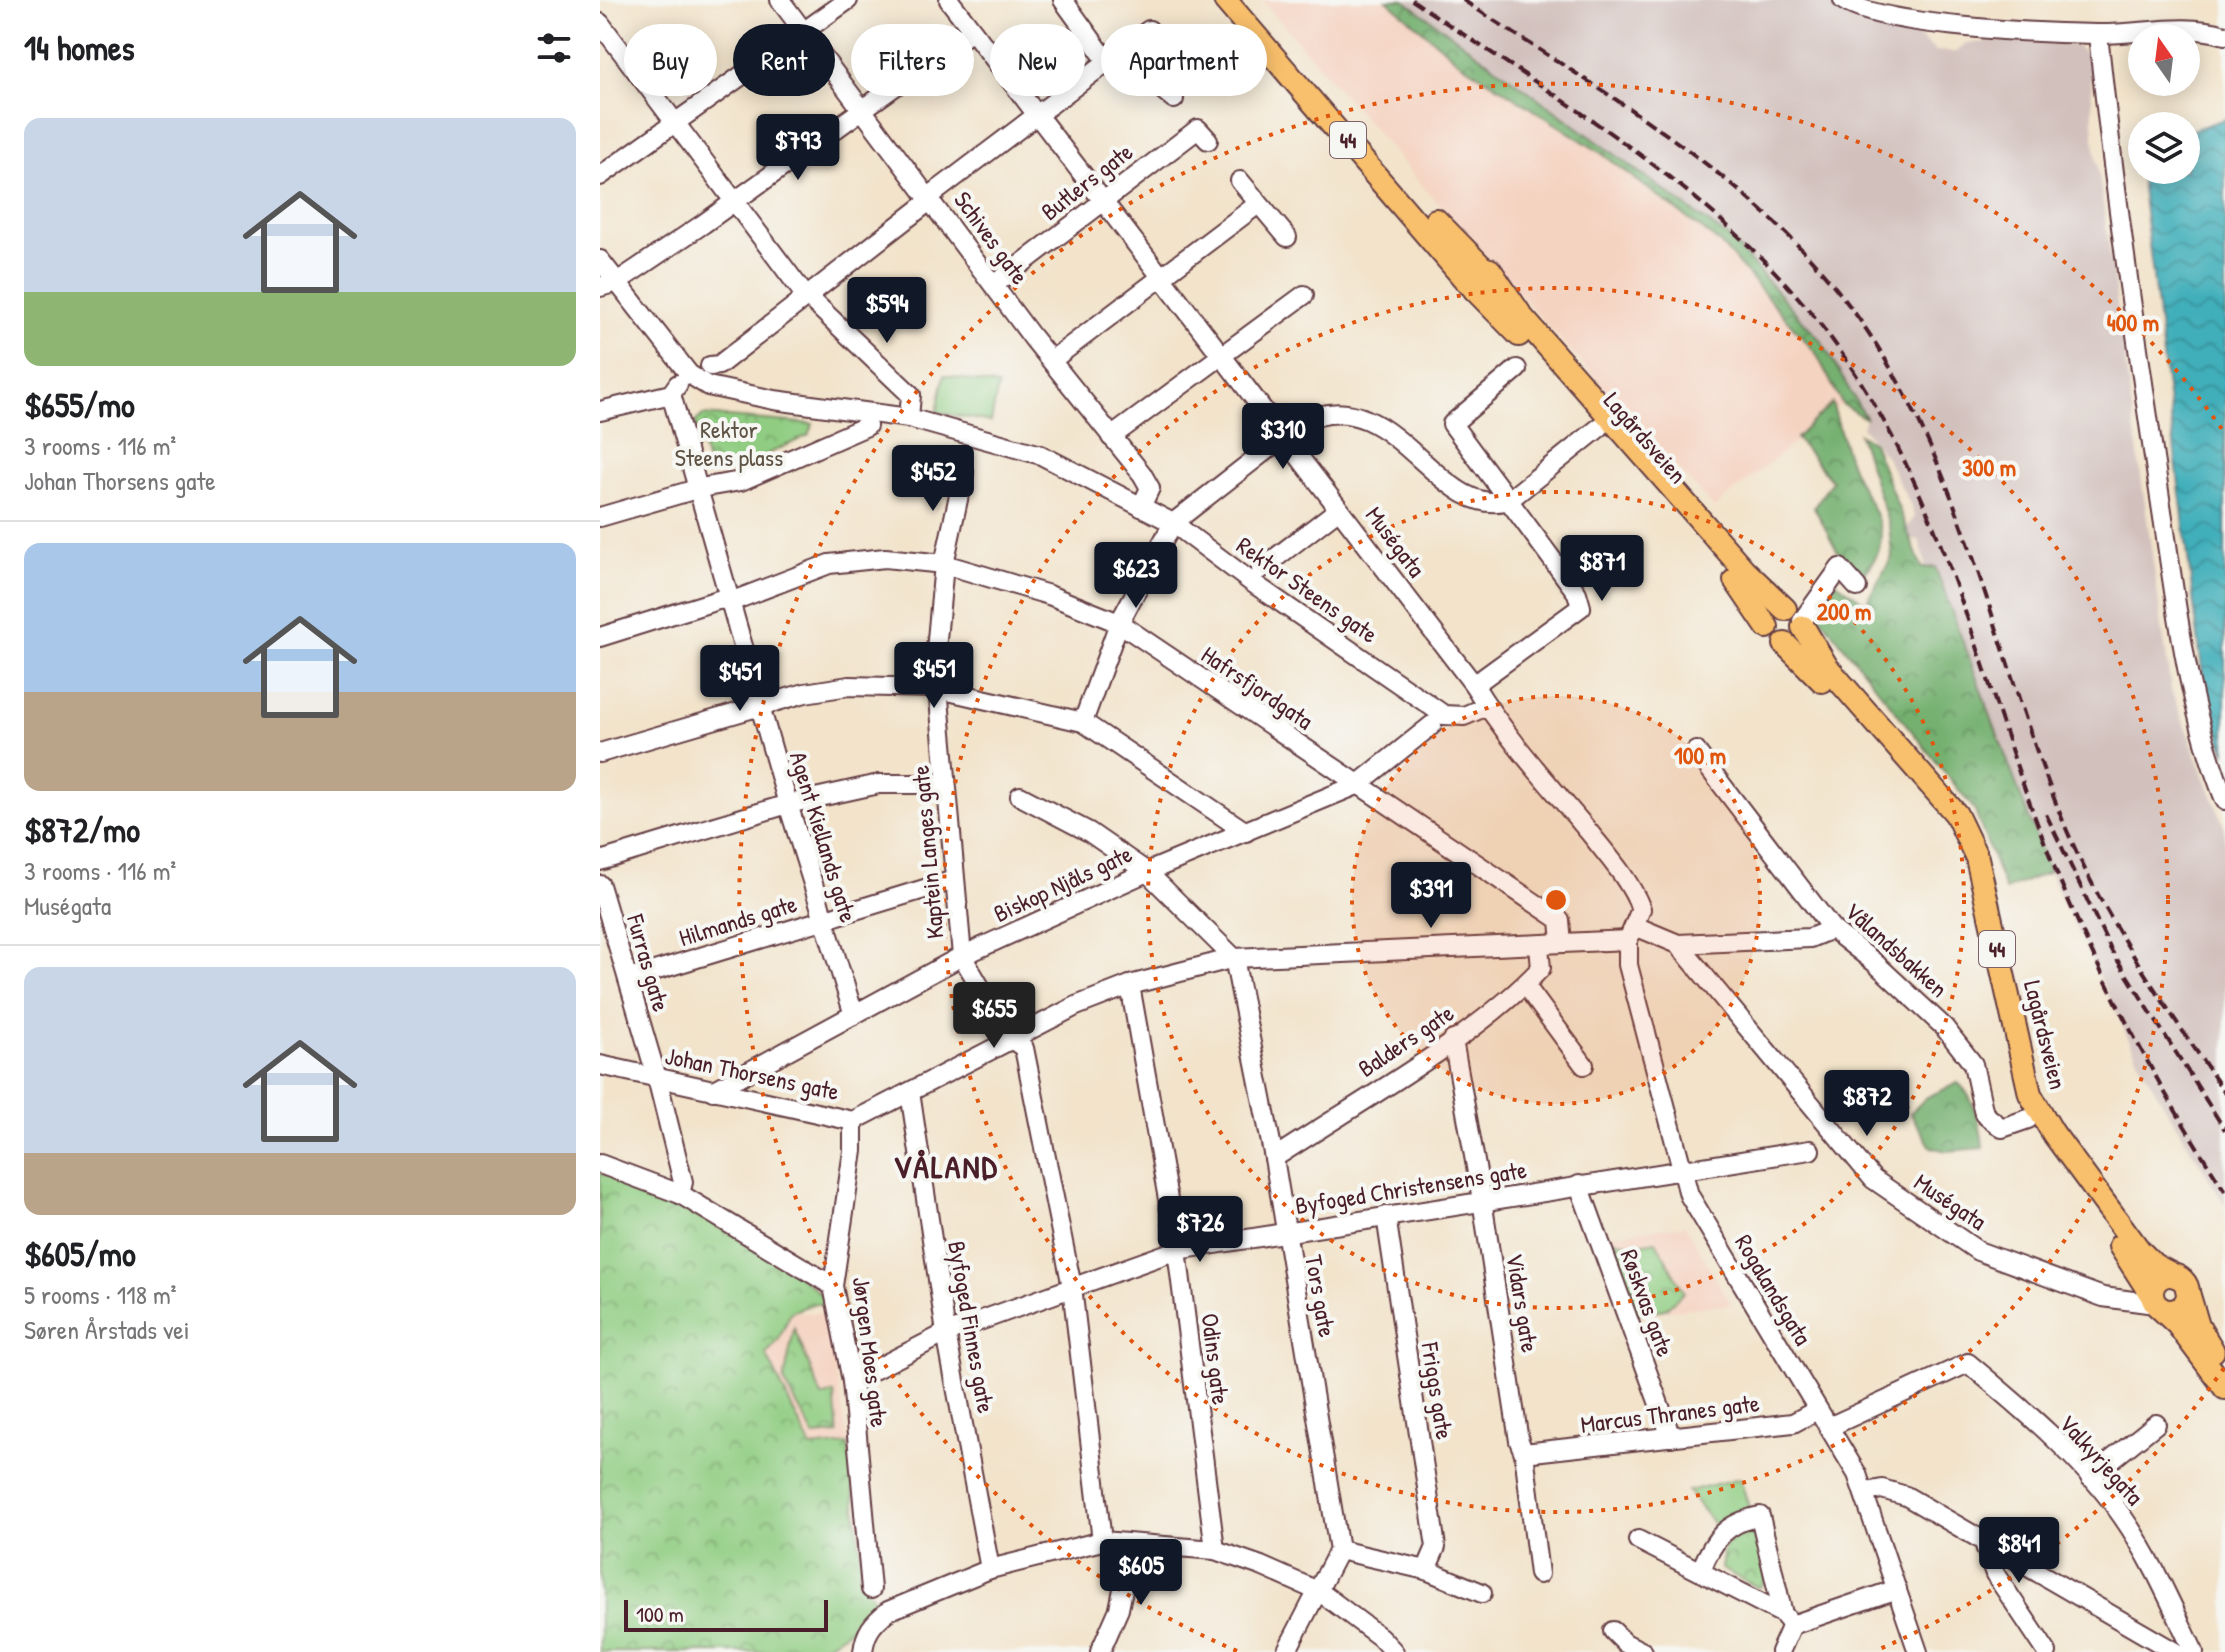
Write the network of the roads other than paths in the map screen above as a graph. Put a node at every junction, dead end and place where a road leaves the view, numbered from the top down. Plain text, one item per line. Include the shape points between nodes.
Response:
1 (780, 0) edge
2 (848, 0) edge
3 (949, 0) edge
4 (1063, 0) edge
5 (1225, 0) edge
6 (1244, 0) edge
7 (1843, 0) edge
8 (600, 23) edge
9 (797, 24) edge
10 (816, 24) edge
11 (967, 24) edge
12 (974, 34) edge
13 (2098, 34) junction
14 (2225, 35) edge
15 (1101, 43) edge
16 (1101, 66) edge
17 (835, 73) edge
18 (733, 83) edge
19 (879, 96) edge
20 (1170, 96) edge
21 (1174, 99) dead end
22 (862, 108) junction
23 (1036, 114) junction
24 (674, 125) junction
25 (1208, 140) dead end
26 (600, 176) edge
27 (1240, 181) dead end
28 (931, 198) junction
29 (1103, 200) junction
30 (733, 202) junction
31 (1258, 204) junction
32 (1287, 237) dead end
33 (600, 260) edge
34 (1163, 277) junction
35 (1479, 278) junction
36 (609, 284) edge
37 (995, 284) junction
38 (1304, 295) dead end
39 (806, 296) junction
40 (1222, 357) junction
41 (1052, 360) junction
42 (710, 366) dead end
43 (1517, 369) dead end
44 (689, 374) junction
45 (671, 394) junction
46 (600, 411) edge
47 (909, 418) junction
48 (867, 426) dead end
49 (1600, 427) junction
50 (1283, 436) junction
51 (1111, 437) junction
52 (964, 472) dead end
53 (700, 488) junction
54 (1509, 500) junction
55 (1141, 507) junction
56 (1339, 509) junction
57 (600, 517) edge
58 (1173, 523) junction
59 (944, 564) junction
60 (1261, 569) dead end
61 (1857, 587) dead end
62 (730, 601) junction
63 (1796, 617) junction
64 (1119, 623) junction
65 (1767, 627) junction
66 (600, 637) edge
67 (1785, 644) junction
68 (1474, 685) junction
69 (935, 688) junction
70 (760, 705) junction
71 (1487, 706) junction
72 (1083, 722) junction
73 (1432, 725) dead end
74 (1696, 751) dead end
75 (600, 753) edge
76 (945, 784) junction
77 (1357, 785) junction
78 (1020, 796) dead end
79 (2225, 800) edge
80 (788, 804) junction
81 (1246, 832) junction
82 (600, 861) edge
83 (1147, 872) junction
84 (954, 880) junction
85 (600, 885) edge
86 (823, 920) junction
87 (1832, 929) junction
88 (1631, 933) junction
89 (1562, 943) junction
90 (1678, 944) junction
91 (1539, 947) junction
92 (962, 956) junction
93 (1234, 958) junction
94 (628, 979) junction
95 (1130, 985) junction
96 (1525, 985) junction
97 (854, 1015) junction
98 (1010, 1038) junction
99 (1453, 1040) junction
100 (600, 1065) edge
101 (1584, 1065) dead end
102 (657, 1078) junction
103 (713, 1091) junction
104 (910, 1092) junction
105 (2028, 1119) junction
106 (853, 1121) junction
107 (1810, 1150) dead end
108 (1274, 1158) junction
109 (600, 1164) edge
110 (1680, 1169) junction
111 (1579, 1185) junction
112 (680, 1194) junction
113 (1482, 1200) junction
114 (1386, 1216) junction
115 (1285, 1233) junction
116 (1177, 1250) junction
117 (2181, 1282) junction
118 (833, 1286) junction
119 (1072, 1287) junction
120 (2155, 1303) junction
121 (946, 1333) junction
122 (2225, 1368) edge
123 (852, 1381) junction
124 (2225, 1388) edge
125 (1817, 1410) junction
126 (2156, 1424) dead end
127 (1829, 1427) junction
128 (1671, 1437) junction
129 (1524, 1453) junction
130 (2090, 1477) junction
131 (1866, 1492) junction
132 (1638, 1540) dead end
133 (1983, 1540) junction
134 (1102, 1541) junction
135 (1132, 1545) junction
136 (1215, 1550) junction
137 (1339, 1550) junction
138 (990, 1569) junction
139 (1426, 1570) junction
140 (1701, 1570) junction
141 (1539, 1574) dead end
142 (871, 1589) dead end
143 (1897, 1589) junction
144 (1320, 1592) junction
145 (1482, 1593) dead end
146 (1788, 1619) junction
147 (1613, 1631) dead end
148 (863, 1652) edge
149 (1100, 1652) edge
150 (1286, 1652) edge
151 (1394, 1652) edge
152 (1643, 1652) edge
153 (1780, 1652) edge
154 (1918, 1652) edge
155 (2047, 1652) edge
156 (2175, 1652) edge
157 (2194, 1652) edge

1 - 9 street, Schives gate
2 - 10 street
3 - 11 street, Muségata
4 - 15 street
5 - 35 main road, Lagårdsveien / 44 via 1431,236
6 - 35 main road, Lagårdsveien / 44 via 1441,225
7 - 13 street via 1874,14
8 - 24 street
12 - 23 street, Muségata
13 - 14 street via 2192,29
13 - 79 street via 2189,682 2208,758
16 - 23 street
17 - 22 street, Schives gate
18 - 24 street
19 - 22 street
20 - 21 street
22 - 28 street, Schives gate
22 - 30 street
23 - 28 street
23 - 29 street, Muségata
24 - 26 street
24 - 30 street
25 - 29 street, Butlers gate via 1198,129
27 - 31 street
28 - 37 street, Schives gate
28 - 39 street
29 - 34 street, Muségata
29 - 37 street, Butlers gate
30 - 36 street
30 - 39 street
31 - 32 street
31 - 34 street
33 - 36 street
34 - 40 street, Muségata
34 - 41 street
35 - 49 main road, Lagårdsveien / 44
35 - 63 main road, Lagårdsveien / 44 via 1522,317 1753,579
36 - 44 street
37 - 41 street, Schives gate
38 - 40 street
39 - 42 street via 719,365
39 - 47 street via 911,395
40 - 50 street, Muségata
40 - 51 street
41 - 51 street, Schives gate
43 - 54 street via 1452,424
44 - 45 street
44 - 47 street, Rektor Steens gate via 708,386 774,400
45 - 46 street
45 - 53 street, Agent Kiellands gate
47 - 55 street, Rektor Steens gate via 1041,455
48 - 53 street via 741,481
49 - 54 street
49 - 65 main road, Lagårdsveien / 44 via 1750,598
50 - 54 street via 1319,414 1353,414 1370,420 1460,490 1496,504
50 - 56 street, Muségata
50 - 58 street
51 - 55 street, Schives gate via 1150,488
52 - 59 street, Kaptein Langes gate
53 - 57 street
53 - 62 street, Agent Kiellands gate
54 - 68 street via 1577,593 1581,607
55 - 58 street, Rektor Steens gate
56 - 60 street
56 - 68 street, Muségata
58 - 64 street
58 - 71 street, Rektor Steens gate via 1444,715 1464,716
59 - 62 street, Hafrsfjordgata via 885,558 829,564
59 - 64 street, Hafrsfjordgata via 1020,585
59 - 69 street, Kaptein Langes gate
61 - 63 street via 1840,568 1812,612
62 - 66 street, Hafrsfjordgata via 718,600
62 - 70 street, Agent Kiellands gate
63 - 65 main road via 1772,614
63 - 67 main road via 1798,639
63 - 117 main road, Lagårdsveien / 44 via 1827,667 1962,823 1977,858 2033,1102 2139,1250
64 - 72 street
64 - 77 street, Hafrsfjordgata
65 - 67 main road, 44 via 1773,640
67 - 105 main road, Lagårdsveien / 44 via 1937,811 1958,841 1972,881 2015,1087
68 - 71 street, Muségata
69 - 70 street via 849,686
69 - 72 street
69 - 76 street, Kaptein Langes gate
70 - 75 street
70 - 80 street, Agent Kiellands gate
71 - 88 street, Muségata via 1634,892 1641,909
72 - 81 street
73 - 77 street, Biskop Njåls gate
74 - 87 street, Vålandsbakken
76 - 80 street via 879,784
76 - 84 street, Kaptein Langes gate
77 - 81 street, Biskop Njåls gate
77 - 89 street, Hafrsfjordgata via 1560,920
78 - 83 street via 1089,832
80 - 82 street
80 - 86 street, Agent Kiellands gate
81 - 83 street, Biskop Njåls gate
83 - 92 street, Biskop Njåls gate
83 - 93 street
84 - 86 street, Hilmands gate
84 - 92 street, Kaptein Langes gate
85 - 94 street, Furras gate
86 - 94 street, Hilmands gate
86 - 97 street, Agent Kiellands gate
87 - 90 street via 1810,938
87 - 105 street, Vålandsbakken via 1944,1027 1973,1064 1980,1106 1991,1122 2002,1128
88 - 89 street, Johan Thorsens gate
88 - 90 street, Muségata
88 - 110 street, Rogalandsgata via 1628,965
89 - 91 street, Johan Thorsens gate
90 - 120 street, Muségata via 1873,1179 1978,1251 2103,1297
91 - 93 street, Johan Thorsens gate
91 - 96 street, Balders gate via 1541,968
92 - 97 street, Biskop Njåls gate
92 - 98 street, Kaptein Langes gate
93 - 95 street, Johan Thorsens gate
93 - 108 street, Tors gate
94 - 102 street, Furras gate
95 - 98 street, Johan Thorsens gate
95 - 116 street, Odins gate
96 - 99 street, Balders gate
96 - 101 street
97 - 103 street, Biskop Njåls gate
98 - 104 street, Johan Thorsens gate
98 - 119 street, Kaptein Langes gate via 1024,1048
99 - 108 street, Balders gate
99 - 113 street, Vidars gate
100 - 102 street, Johan Thorsens gate
102 - 103 street, Johan Thorsens gate
102 - 112 street, Furras gate via 683,1182
103 - 106 street, Johan Thorsens gate
104 - 106 street, Johan Thorsens gate
104 - 121 street, Byfoged Finnes gate
105 - 120 main road, Lagårdsveien / 44
106 - 118 street, Jørgen Moes gate
107 - 110 street, Byfoged Christensens gate
108 - 115 street, Tors gate
109 - 112 street
110 - 111 street, Byfoged Christensens gate
110 - 125 street, Rogalandsgata via 1689,1195
111 - 113 street, Byfoged Christensens gate
111 - 128 street, Røskvas gate
112 - 118 street
113 - 114 street, Byfoged Christensens gate
113 - 129 street, Vidars gate
114 - 115 street, Byfoged Christensens gate
114 - 139 street, Friggs gate via 1436,1536
115 - 116 street, Byfoged Christensens gate
115 - 137 street, Tors gate
116 - 119 street, Byfoged Christensens gate
116 - 136 street, Odins gate
117 - 120 main road via 2156,1281
117 - 120 main road via 2186,1301 2180,1308
117 - 122 main road via 2198,1326
118 - 123 street, Jørgen Moes gate
119 - 121 street, Byfoged Christensens gate
119 - 134 street, Kaptein Langes gate
120 - 124 main road, Lagårdsveien / 44
121 - 123 street, Byfoged Christensens gate
121 - 138 street, Byfoged Finnes gate
123 - 142 street, Jørgen Moes gate
125 - 127 street, Rogalandsgata
125 - 128 street, Marcus Thranes gate via 1793,1423
126 - 130 street
127 - 130 street, Valkyrjegata via 1968,1363
127 - 131 street, Rogalandsgata
128 - 129 street, Marcus Thranes gate
129 - 141 street, Vidars gate
130 - 157 street, Valkyrjegata via 2124,1519
131 - 133 street via 1882,1489 1906,1496
131 - 143 street, Rogalandsgata
132 - 140 street
133 - 155 street via 1995,1574
133 - 156 street
134 - 135 street
134 - 138 street
135 - 136 street
135 - 149 street via 1119,1609
136 - 144 street
137 - 139 street
137 - 144 street
138 - 148 street via 888,1611 865,1637
139 - 145 street
140 - 146 street
140 - 146 street via 1718,1535 1760,1516
143 - 146 street
143 - 154 street, Rogalandsgata
144 - 150 street
144 - 151 street
146 - 153 street
147 - 152 street

